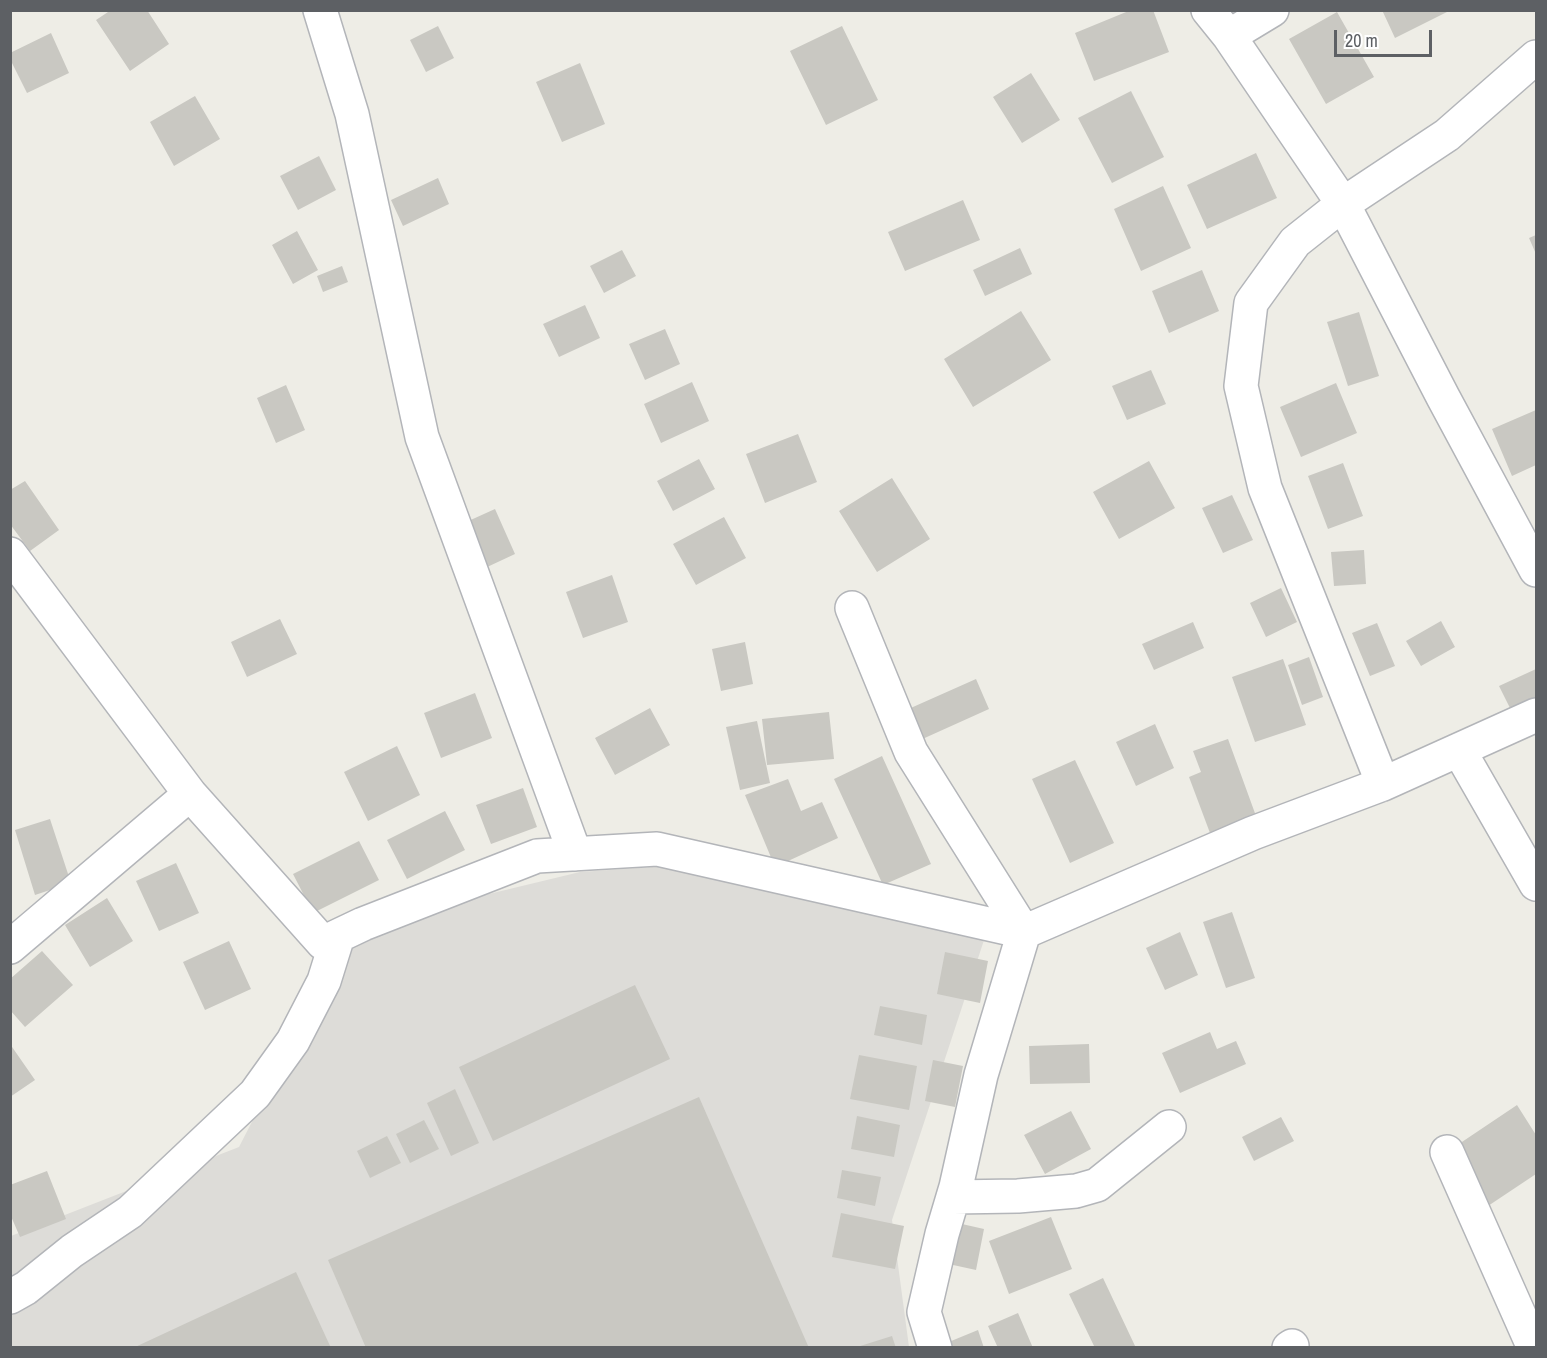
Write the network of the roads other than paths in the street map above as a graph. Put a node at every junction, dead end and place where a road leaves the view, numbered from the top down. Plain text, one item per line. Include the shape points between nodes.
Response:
1 (320, 10) edge
2 (1208, 10) edge
3 (1272, 10) edge
4 (1229, 36) junction
5 (1536, 57) edge
6 (1343, 204) junction
7 (10, 554) edge
8 (1536, 570) edge
9 (852, 608) dead end
10 (1536, 715) edge
11 (1459, 750) junction
12 (1383, 784) junction
13 (190, 794) junction
14 (574, 854) junction
15 (1536, 884) edge
16 (1024, 933) junction
17 (338, 936) junction
18 (10, 947) edge
19 (1169, 1126) dead end
20 (1447, 1152) dead end
21 (953, 1197) junction
22 (10, 1297) edge
23 (935, 1347) edge
24 (1534, 1347) edge

1 - 14 street via 352,114 422,437
2 - 4 street
3 - 4 street
4 - 6 street
5 - 6 street via 1447,135
6 - 8 street
6 - 12 street via 1295,242 1251,303 1241,386 1266,488
7 - 13 street
9 - 16 street via 911,752
10 - 11 street
11 - 12 street
11 - 15 street
12 - 16 street via 1253,833
13 - 17 street via 323,943
13 - 18 street
14 - 16 street via 657,849
14 - 17 street via 537,856
16 - 21 street via 981,1075
17 - 22 street via 324,981 293,1041 255,1094 130,1212
19 - 21 street via 1096,1185 1076,1191 1018,1196
20 - 24 street
21 - 23 street via 924,1312

